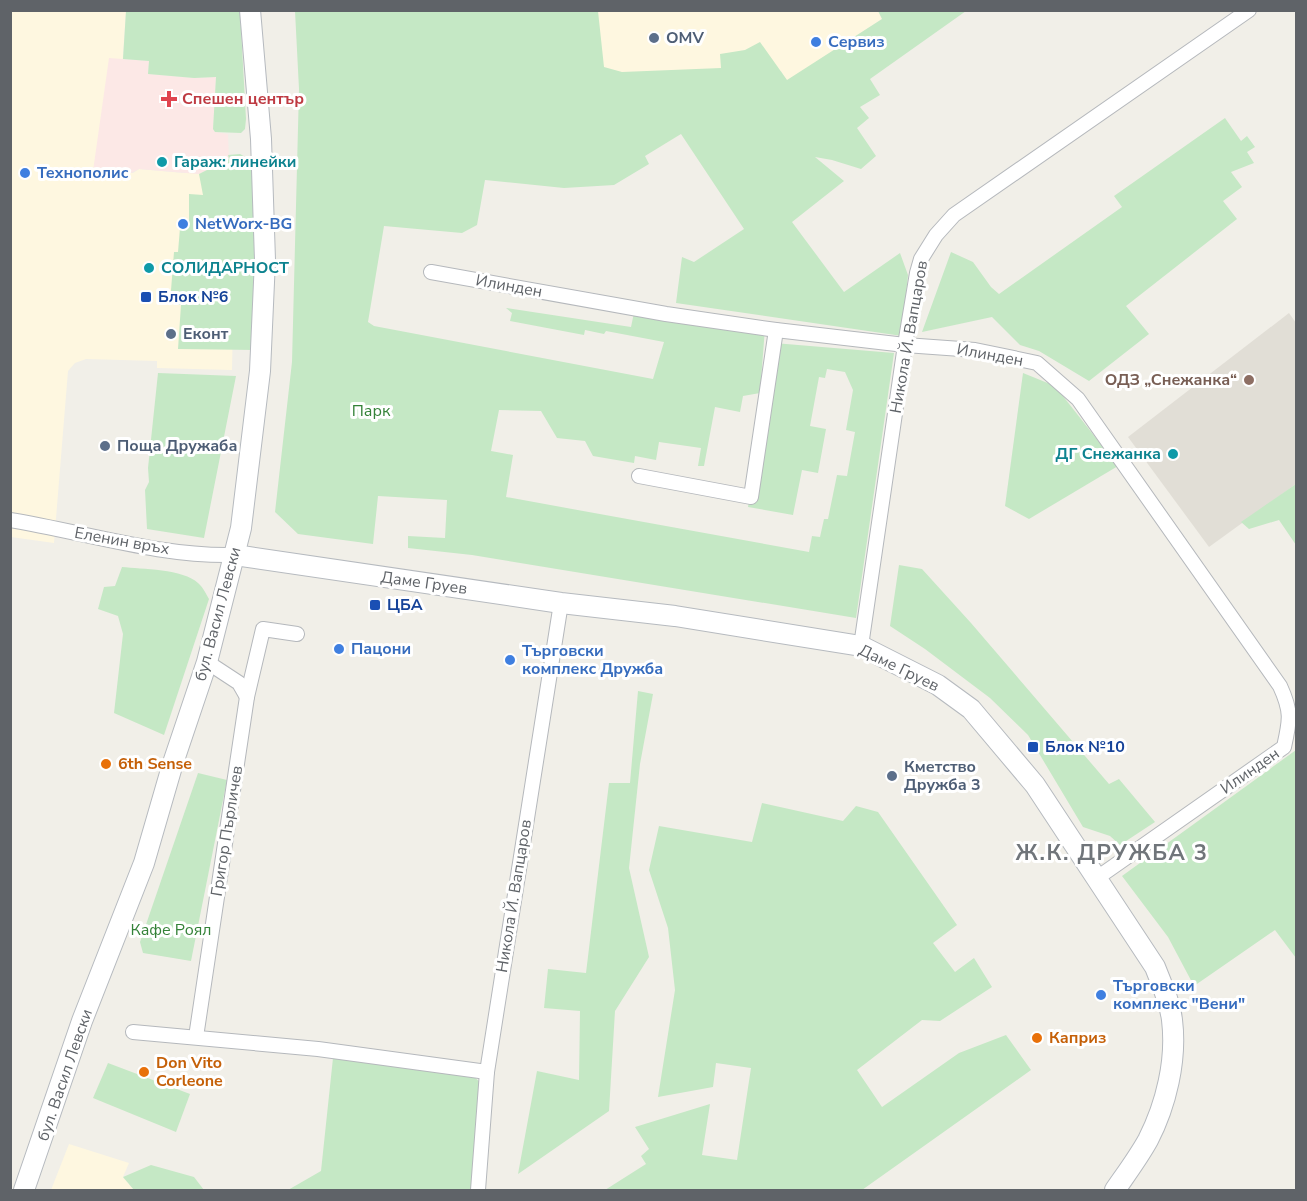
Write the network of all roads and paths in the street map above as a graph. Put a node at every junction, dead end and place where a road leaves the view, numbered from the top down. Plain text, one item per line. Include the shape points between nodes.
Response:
1 (250, 10) edge
2 (1249, 10) edge
3 (431, 272) dead end
4 (776, 330) junction
5 (905, 345) junction
6 (639, 476) dead end
7 (10, 520) edge
8 (235, 555) junction
9 (561, 603) junction
10 (297, 634) dead end
11 (861, 646) junction
12 (207, 662) junction
13 (248, 697) junction
14 (1097, 879) junction
15 (134, 1032) dead end
16 (196, 1037) junction
17 (487, 1072) junction
18 (24, 1191) edge
19 (478, 1191) edge
20 (1115, 1191) edge

1 - 8 main road, бул. Васил Левски via 261,139 265,260 260,371
2 - 5 street, Никола Й. Вапцаров via 954,215 921,259
3 - 4 street, Илинден
4 - 5 street, Илинден
4 - 6 street via 751,497
5 - 11 street, Никола Й. Вапцаров
5 - 14 street, Илинден via 975,350 1037,363 1078,399 1287,701 1290,718 1284,747
7 - 8 street, Еленин връх via 210,556
8 - 9 main road, Даме Груев
8 - 12 main road, бул. Васил Левски
9 - 11 main road, Даме Груев via 675,616
9 - 17 street, Никола Й. Вапцаров
10 - 13 street, Григор Пърличев via 263,629
11 - 14 main road, Даме Груев via 938,685 971,708 1035,785
12 - 13 street via 239,682
12 - 18 main road, бул. Васил Левски via 144,863 82,1021
13 - 16 street, Григор Пърличев
14 - 20 main road, Даме Груев via 1155,968 1172,1019 1164,1103 1148,1141
15 - 16 street
16 - 17 street
17 - 19 street, Никола Й. Вапцаров

